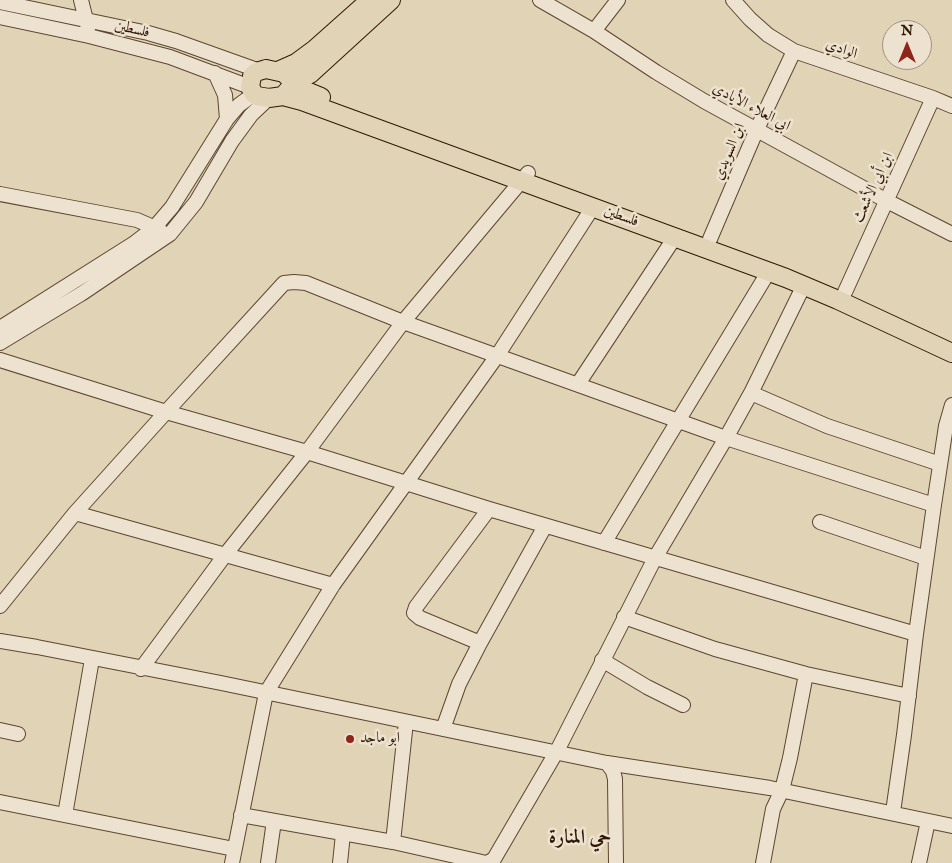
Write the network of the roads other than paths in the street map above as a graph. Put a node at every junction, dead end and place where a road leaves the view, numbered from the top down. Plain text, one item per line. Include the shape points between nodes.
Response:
1 (82, 0) edge
2 (370, 0) edge
3 (391, 0) edge
4 (540, 0) edge
5 (618, 0) edge
6 (734, 0) edge
7 (0, 2) edge
8 (0, 17) edge
9 (86, 20) junction
10 (594, 31) junction
11 (89, 36) junction
12 (794, 51) junction
13 (260, 71) joint
14 (215, 73) junction
15 (310, 74) junction
16 (274, 87) junction
17 (316, 95) junction
18 (934, 98) junction
19 (952, 106) edge
20 (227, 119) junction
21 (757, 129) junction
22 (525, 178) junction
23 (0, 194) edge
24 (887, 201) junction
25 (593, 207) junction
26 (649, 222) junction
27 (154, 228) junction
28 (170, 234) junction
29 (952, 234) edge
30 (675, 237) junction
31 (710, 239) junction
32 (769, 271) junction
33 (804, 285) junction
34 (845, 292) junction
35 (403, 322) junction
36 (0, 328) edge
37 (952, 342) edge
38 (0, 343) edge
39 (952, 353) edge
40 (497, 356) junction
41 (0, 360) edge
42 (578, 384) junction
43 (751, 392) junction
44 (952, 404) edge
45 (166, 412) junction
46 (677, 420) junction
47 (726, 438) junction
48 (307, 452) junction
49 (940, 464) junction
50 (405, 482) junction
51 (934, 505) junction
52 (489, 509) junction
53 (75, 513) junction
54 (820, 522) dead end
55 (545, 526) junction
56 (604, 543) junction
57 (226, 555) junction
58 (654, 558) junction
59 (926, 558) junction
60 (333, 585) junction
61 (0, 606) edge
62 (624, 617) junction
63 (916, 634) junction
64 (0, 641) edge
65 (480, 642) junction
66 (92, 659) junction
67 (602, 660) junction
68 (142, 669) junction
69 (806, 674) junction
70 (266, 693) junction
71 (909, 696) junction
72 (683, 705) dead end
73 (406, 722) junction
74 (443, 729) junction
75 (0, 730) edge
76 (18, 734) dead end
77 (556, 751) junction
78 (607, 763) junction
79 (782, 790) junction
80 (0, 802) edge
81 (893, 812) junction
82 (66, 815) junction
83 (241, 815) junction
84 (274, 821) junction
85 (928, 821) junction
86 (952, 826) edge
87 (343, 834) junction
88 (393, 842) junction
89 (233, 856) edge
90 (450, 858) edge
91 (487, 862) edge
92 (268, 863) edge
93 (340, 863) edge
94 (616, 863) edge
95 (763, 863) edge
96 (919, 863) edge

1 - 9 street
2 - 16 main road via 296,63
3 - 15 main road
4 - 10 street, ابي العلاء الأيادي
5 - 10 street
6 - 12 street, الوادي via 768,35
7 - 9 street, فلسطين
8 - 11 street, فلسطين
9 - 11 street
9 - 13 street, فلسطين via 176,41
10 - 21 street, ابي العلاء الأيادي via 664,77
11 - 14 street, فلسطين via 170,57
12 - 18 street, الوادي
12 - 21 street, ابن السويدي
13 - 16 main road via 271,69
14 - 16 street, فلسطين
14 - 20 street via 226,95
15 - 16 main road
15 - 17 main road
16 - 17 main road, فلسطين
16 - 20 street via 239,104
16 - 22 main road, فلسطين via 302,101
16 - 28 street via 232,141 196,202
17 - 22 main road, فلسطين
18 - 19 street, الوادي
18 - 24 street, ابن أبي الأشعث
20 - 27 street via 172,207
21 - 24 street, ابي العلاء الأيادي
21 - 31 street, ابن السويدي
22 - 25 main road, فلسطين
22 - 26 main road, فلسطين
22 - 35 street
23 - 27 street via 137,220
24 - 29 street, ابي العلاء الأيادي
24 - 34 street, ابن أبي الأشعث
25 - 26 main road, فلسطين
25 - 40 street
26 - 30 main road, فلسطين
26 - 31 main road, فلسطين
27 - 28 street
27 - 36 street
28 - 38 street
30 - 32 main road, فلسطين
30 - 42 street
31 - 34 main road, فلسطين
32 - 33 main road, فلسطين
32 - 46 street
33 - 39 main road, فلسطين
33 - 43 street
34 - 37 main road, فلسطين
35 - 40 street
35 - 45 street via 306,283 284,283
35 - 48 street
40 - 42 street
40 - 50 street
41 - 45 street
42 - 46 street
43 - 47 street
43 - 49 street via 827,426
44 - 49 street
45 - 48 street
45 - 53 street
46 - 47 street
46 - 56 street
47 - 51 street
47 - 58 street
48 - 50 street
48 - 57 street
49 - 51 street
50 - 52 street
50 - 60 street
51 - 59 street
52 - 55 street
52 - 65 street via 414,613
53 - 57 street
53 - 61 street
54 - 59 street
55 - 56 street
55 - 65 street
56 - 58 street
57 - 60 street
57 - 68 street
58 - 62 street
58 - 63 street
59 - 63 street
60 - 70 street
62 - 67 street
62 - 69 street via 715,649
63 - 71 street
64 - 66 street
65 - 74 street via 459,684
66 - 68 street
66 - 82 street
67 - 72 street
67 - 77 street
68 - 70 street
69 - 71 street
69 - 79 street via 799,721
70 - 73 street
70 - 83 street
71 - 81 street
73 - 74 street
73 - 88 street
74 - 77 street
75 - 76 street
77 - 78 street
77 - 91 street via 498,856
78 - 79 street
78 - 94 street via 615,779
79 - 81 street
79 - 95 street via 773,809
80 - 82 street
81 - 85 street
82 - 89 street
83 - 84 street
83 - 89 street
84 - 87 street
84 - 92 street
85 - 86 street
85 - 96 street
87 - 88 street
87 - 93 street
88 - 90 street
90 - 91 street

